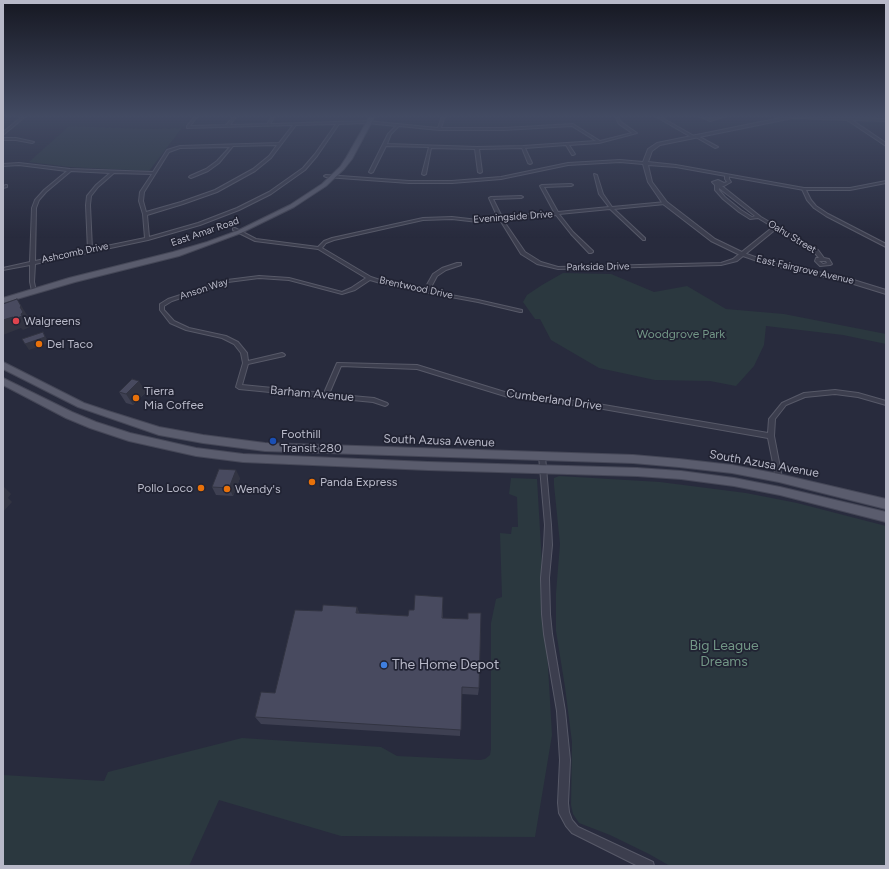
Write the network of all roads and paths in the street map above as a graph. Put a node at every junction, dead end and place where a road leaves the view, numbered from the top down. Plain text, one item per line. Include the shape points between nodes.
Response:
1 (164, 157) edge
2 (223, 157) edge
3 (270, 157) edge
4 (315, 157) edge
5 (350, 157) edge
6 (379, 157) edge
7 (428, 157) edge
8 (478, 157) edge
9 (527, 157) edge
10 (647, 157) edge
11 (530, 163) dead end
12 (645, 163) junction
13 (3, 165) edge
14 (70, 170) junction
15 (112, 172) junction
16 (371, 172) dead end
17 (480, 172) dead end
18 (153, 173) junction
19 (424, 174) dead end
20 (595, 175) dead end
21 (727, 176) junction
22 (191, 177) dead end
23 (329, 177) junction
24 (886, 182) edge
25 (571, 185) dead end
26 (804, 189) junction
27 (521, 197) dead end
28 (665, 203) junction
29 (611, 208) junction
30 (145, 214) junction
31 (557, 214) junction
32 (501, 220) junction
33 (775, 228) junction
34 (236, 231) junction
35 (147, 239) junction
36 (644, 239) dead end
37 (886, 246) edge
38 (319, 248) junction
39 (90, 250) junction
40 (590, 252) dead end
41 (742, 254) junction
42 (822, 259) dead end
43 (32, 262) junction
44 (459, 264) dead end
45 (3, 269) edge
46 (369, 278) junction
47 (33, 289) junction
48 (426, 291) junction
49 (886, 292) edge
50 (3, 296) edge
51 (3, 301) edge
52 (520, 311) dead end
53 (282, 355) dead end
54 (246, 363) junction
55 (3, 365) edge
56 (23, 376) junction
57 (6, 383) edge
58 (326, 395) junction
59 (886, 403) edge
60 (384, 404) dead end
61 (771, 436) junction
62 (542, 456) junction
63 (542, 468) junction
64 (778, 478) junction
65 (886, 504) edge
66 (886, 517) edge
67 (649, 866) edge

1 - 18 street
2 - 22 street via 218,162
3 - 30 street via 254,170 216,191
4 - 35 street, Ashcomb Drive via 304,169 270,193 238,209 199,224
5 - 23 main road, East Amar Road
6 - 16 street
7 - 19 street
8 - 17 street
9 - 11 street
10 - 12 street
12 - 21 street
12 - 23 street via 620,161 568,164 501,178 452,182
12 - 28 street, East Fairgrove Avenue via 650,182
13 - 14 street via 19,164
14 - 15 street
14 - 43 street via 45,190 37,200 34,208
15 - 18 street
15 - 39 street via 89,196
18 - 30 street via 142,192 141,201
20 - 29 street via 601,194
21 - 26 street
21 - 33 street, Oahu Street via 729,182 720,184
23 - 34 main road, East Amar Road via 292,206
24 - 26 street via 850,189
25 - 31 street via 542,185
26 - 37 street via 815,207
27 - 32 street, Parkside Drive via 491,198
28 - 29 street, Eveningside Drive
28 - 41 street, East Fairgrove Avenue via 713,240
29 - 31 street, Eveningside Drive
29 - 36 street
30 - 35 street
31 - 32 street, Eveningside Drive
31 - 40 street
32 - 38 street, Eveningside Drive via 423,219 333,239
32 - 41 street, Parkside Drive via 523,253 539,263 558,268 706,266 735,260
33 - 41 street, Parkside Drive
33 - 42 street, Oahu Street via 816,251
34 - 38 street via 255,240
34 - 47 main road, East Amar Road via 85,271
35 - 39 street, Ashcomb Drive
38 - 46 street, Brentwood Drive
39 - 43 street, Ashcomb Drive
41 - 49 street, East Fairgrove Avenue via 768,263 864,284
43 - 45 street, Ashcomb Drive
43 - 47 street
44 - 48 street via 435,275
46 - 48 street, Brentwood Drive
46 - 54 street, Anson Way via 342,293 289,279 259,277 227,281 162,305 162,310 172,322 236,343 244,353
47 - 50 main road, East Amar Road
47 - 51 main road, East Amar Road
48 - 52 street, Brentwood Drive
53 - 54 street
54 - 58 street, Barham Avenue via 239,387
55 - 56 main road, South Azusa Avenue
56 - 57 main road
56 - 62 main road, South Azusa Avenue via 105,414 159,431 204,439 265,447
57 - 63 main road, South Azusa Avenue via 93,425 129,437 196,452 255,458
58 - 60 street, Barham Avenue via 374,400
58 - 61 street, Cumberland Drive via 339,364 417,367 508,395 592,405
59 - 61 street via 835,392 804,395 784,404 772,419
61 - 64 street
62 - 63 street
62 - 64 main road, South Azusa Avenue via 654,461 732,469
63 - 66 main road, South Azusa Avenue via 680,475 734,482 805,496
63 - 67 street via 548,538 546,614 562,719 565,760 564,813 571,827 583,835
64 - 65 main road, South Azusa Avenue

